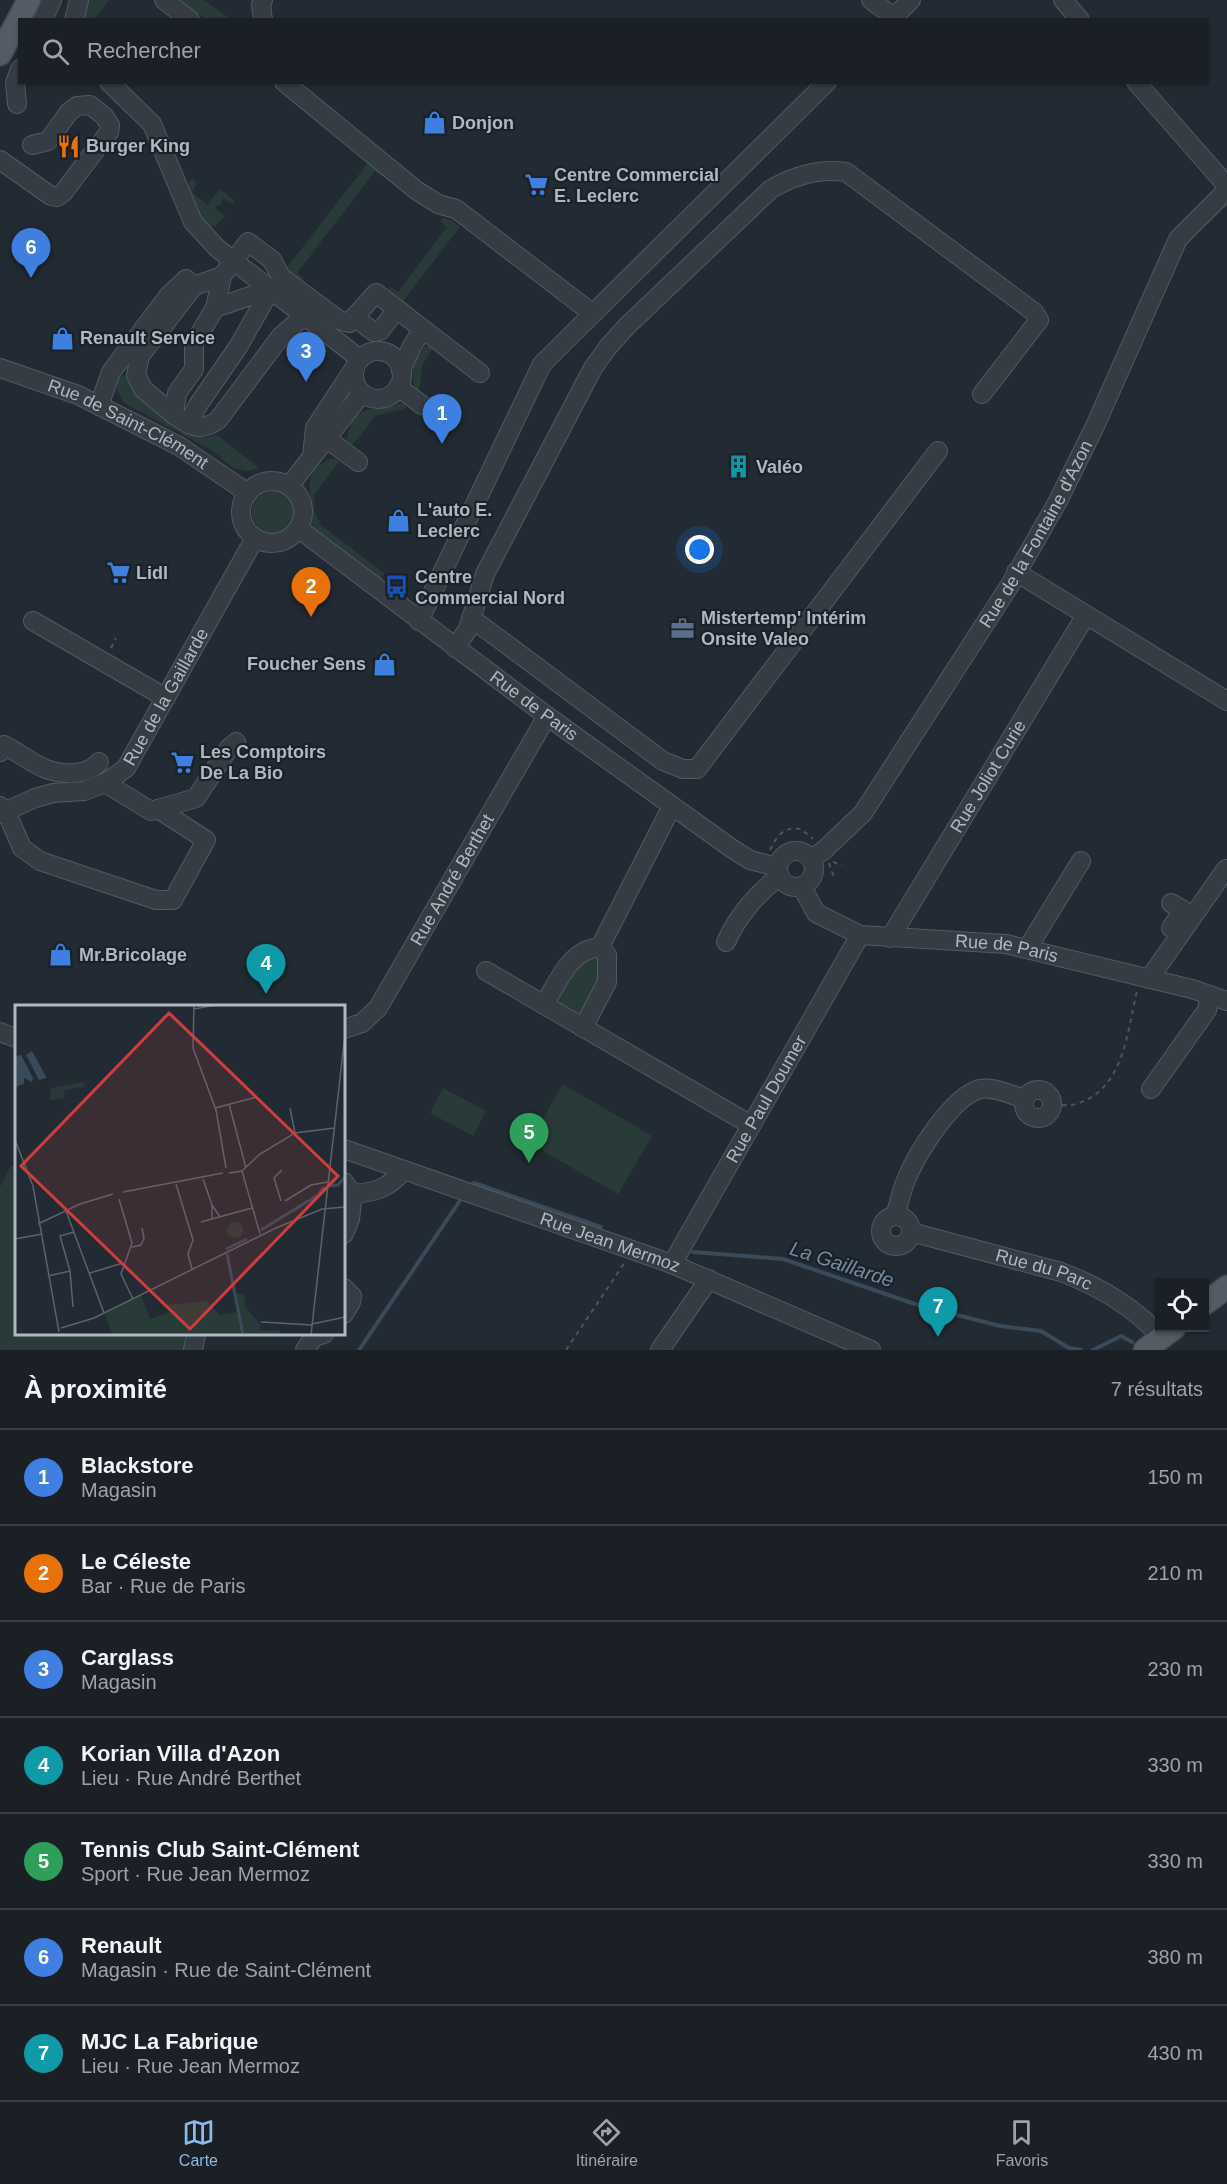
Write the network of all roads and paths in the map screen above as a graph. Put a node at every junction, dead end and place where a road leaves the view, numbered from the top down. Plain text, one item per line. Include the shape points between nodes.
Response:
1 (28, 0) edge
2 (52, 0) edge
3 (79, 0) edge
4 (164, 0) edge
5 (263, 0) edge
6 (871, 0) edge
7 (911, 0) edge
8 (1063, 0) edge
9 (19, 18) edge
10 (44, 18) edge
11 (73, 18) edge
12 (187, 18) edge
13 (263, 18) edge
14 (892, 18) edge
15 (1078, 18) edge
16 (18, 19) edge
17 (0, 54) edge
18 (18, 75) edge
19 (111, 84) edge
20 (286, 84) edge
21 (824, 84) edge
22 (1138, 84) edge
23 (17, 104) dead end
24 (32, 145) dead end
25 (7, 165) edge
26 (1227, 188) edge
27 (234, 261) junction
28 (222, 276) junction
29 (194, 286) junction
30 (271, 289) junction
31 (215, 309) junction
32 (398, 309) junction
33 (592, 313) junction
34 (305, 315) junction
35 (354, 317) junction
36 (423, 329) junction
37 (387, 353) junction
38 (358, 363) junction
39 (0, 368) edge
40 (480, 373) dead end
41 (400, 379) junction
42 (362, 393) junction
43 (982, 394) dead end
44 (422, 405) dead end
45 (99, 406) junction
46 (181, 420) junction
47 (326, 438) junction
48 (938, 451) dead end
49 (312, 456) junction
50 (358, 462) dead end
51 (289, 486) junction
52 (248, 493) junction
53 (299, 530) junction
54 (255, 538) junction
55 (1016, 572) junction
56 (1086, 615) junction
57 (471, 618) junction
58 (416, 619) junction
59 (33, 621) dead end
60 (455, 648) junction
61 (166, 698) junction
62 (1227, 701) edge
63 (547, 716) junction
64 (232, 745) dead end
65 (0, 752) edge
66 (99, 762) dead end
67 (105, 783) junction
68 (672, 806) junction
69 (158, 809) junction
70 (2, 811) edge
71 (814, 851) junction
72 (1082, 861) dead end
73 (842, 865) dead end
74 (775, 866) junction
75 (1226, 869) edge
76 (834, 877) dead end
77 (802, 887) junction
78 (1171, 903) dead end
79 (860, 935) junction
80 (890, 938) junction
81 (726, 942) dead end
82 (600, 947) junction
83 (1027, 949) junction
84 (486, 971) dead end
85 (1142, 977) junction
86 (1218, 998) edge
87 (544, 1005) junction
88 (583, 1028) junction
89 (345, 1029) edge
90 (0, 1032) edge
91 (15, 1038) edge
92 (1151, 1089) dead end
93 (1053, 1105) joint
94 (751, 1125) junction
95 (345, 1149) edge
96 (404, 1170) junction
97 (348, 1188) edge
98 (895, 1216) junction
99 (345, 1232) edge
100 (911, 1232) junction
101 (633, 1250) junction
102 (672, 1264) junction
103 (709, 1279) junction
104 (1227, 1287) edge
105 (345, 1289) edge
106 (1209, 1300) edge
107 (345, 1312) edge
108 (196, 1335) edge
109 (319, 1335) edge
110 (1160, 1338) edge
111 (193, 1350) edge
112 (305, 1350) edge
113 (566, 1350) edge
114 (660, 1350) edge
115 (871, 1350) edge

1 - 9 main road
2 - 10 street
3 - 11 street
4 - 12 street
5 - 13 street
6 - 14 street
7 - 14 street
8 - 15 street
16 - 17 main road
18 - 23 street
19 - 27 street via 152,124 193,222
20 - 33 street via 416,190 438,204 456,209
21 - 33 street
22 - 26 street
24 - 25 street via 48,141 77,106 90,105 110,124 109,132 57,197
26 - 55 street, Rue de la Fontaine d'Azon via 1178,239 1095,426 1058,501
27 - 28 street
27 - 30 street
27 - 35 street via 248,242 272,260 281,277 339,320 349,323
28 - 29 street
28 - 31 street
29 - 45 street via 186,279 169,296 111,372
29 - 46 street via 140,356 136,375 143,389
30 - 31 street
30 - 34 street
30 - 46 street via 238,347 198,405
31 - 46 street via 194,343 194,369 177,393
32 - 35 street via 380,331 374,332
32 - 35 street via 376,293
32 - 36 street
33 - 58 street via 542,364
34 - 38 street
34 - 46 street via 280,336 218,420 200,428
36 - 37 street
36 - 40 street
36 - 41 street
37 - 38 street via 373,352
37 - 41 street via 399,364
38 - 42 street via 355,381
38 - 49 street via 315,428
39 - 45 street, Rue de Saint-Clément
41 - 42 street via 388,396 374,398
41 - 44 street
42 - 47 street
43 - 57 street via 1039,320 1034,312 846,172 786,180 771,189 627,326 592,368 485,574
45 - 52 street, Rue de Saint-Clément via 179,446
47 - 49 street
47 - 50 street
48 - 57 street via 697,770 663,761
49 - 51 street
51 - 52 street via 262,482
51 - 53 street via 302,501 304,511
52 - 54 street via 241,512 247,531
53 - 54 street via 274,544
53 - 58 street
54 - 61 street, Rue de la Gaillarde via 222,585
55 - 56 street
55 - 71 street, Rue de la Fontaine d'Azon via 863,813 823,851
56 - 62 street
56 - 80 street, Rue Joliot Curie
57 - 60 street
58 - 60 street, Rue de Paris via 418,632 439,648
59 - 61 street
60 - 63 street, Rue de Paris
61 - 67 street, Rue de la Gaillarde via 126,768
63 - 68 street, Rue de Paris
63 - 89 street, Rue André Berthet via 378,1008 362,1023
64 - 69 street via 196,798
65 - 66 street via 4,745 47,770 79,773
67 - 69 street via 151,811
67 - 70 street, Rue de la Gaillarde via 84,791 53,793
68 - 74 street, Rue de Paris via 750,860
68 - 82 street
69 - 70 street via 206,840 173,900 156,900 40,861 22,848
71 - 74 street via 788,852
71 - 74 path via 801,829 785,830 778,834
71 - 77 street via 813,875
72 - 83 street
73 - 76 path via 827,859
74 - 77 street via 782,881 791,887
74 - 81 street
75 - 85 street
77 - 79 street, Rue de Paris via 816,914
78 - 85 street via 1184,910
79 - 80 street, Rue de Paris
79 - 94 street, Rue Paul Doumer
80 - 83 street, Rue de Paris via 1006,944
82 - 87 street via 588,948 569,962
82 - 88 street via 607,955 607,982
83 - 85 street, Rue de Paris
84 - 87 street
85 - 86 street, Rue de Paris
85 - 93 path via 1121,1056 1109,1083 1094,1096 1075,1104
86 - 92 street
87 - 88 street
88 - 94 street
90 - 91 street
93 - 98 street via 1044,1090 1035,1090 1025,1099 981,1089 964,1098 918,1156 905,1181
94 - 102 street, Rue Paul Doumer
95 - 96 street, Rue Jean Mermoz
96 - 97 street via 388,1186 367,1193
96 - 101 street, Rue Jean Mermoz
97 - 99 street via 350,1219
98 - 100 street via 905,1219
98 - 100 street via 883,1223 881,1233 885,1242 894,1246 904,1244
100 - 110 street, Rue du Parc via 1081,1280 1128,1309
101 - 102 street, Rue Jean Mermoz
101 - 113 path
102 - 103 street, Rue Jean Mermoz
103 - 114 street
103 - 115 street, Rue Jean Mermoz
104 - 106 main road
105 - 107 street via 352,1296
108 - 111 street
109 - 112 street

